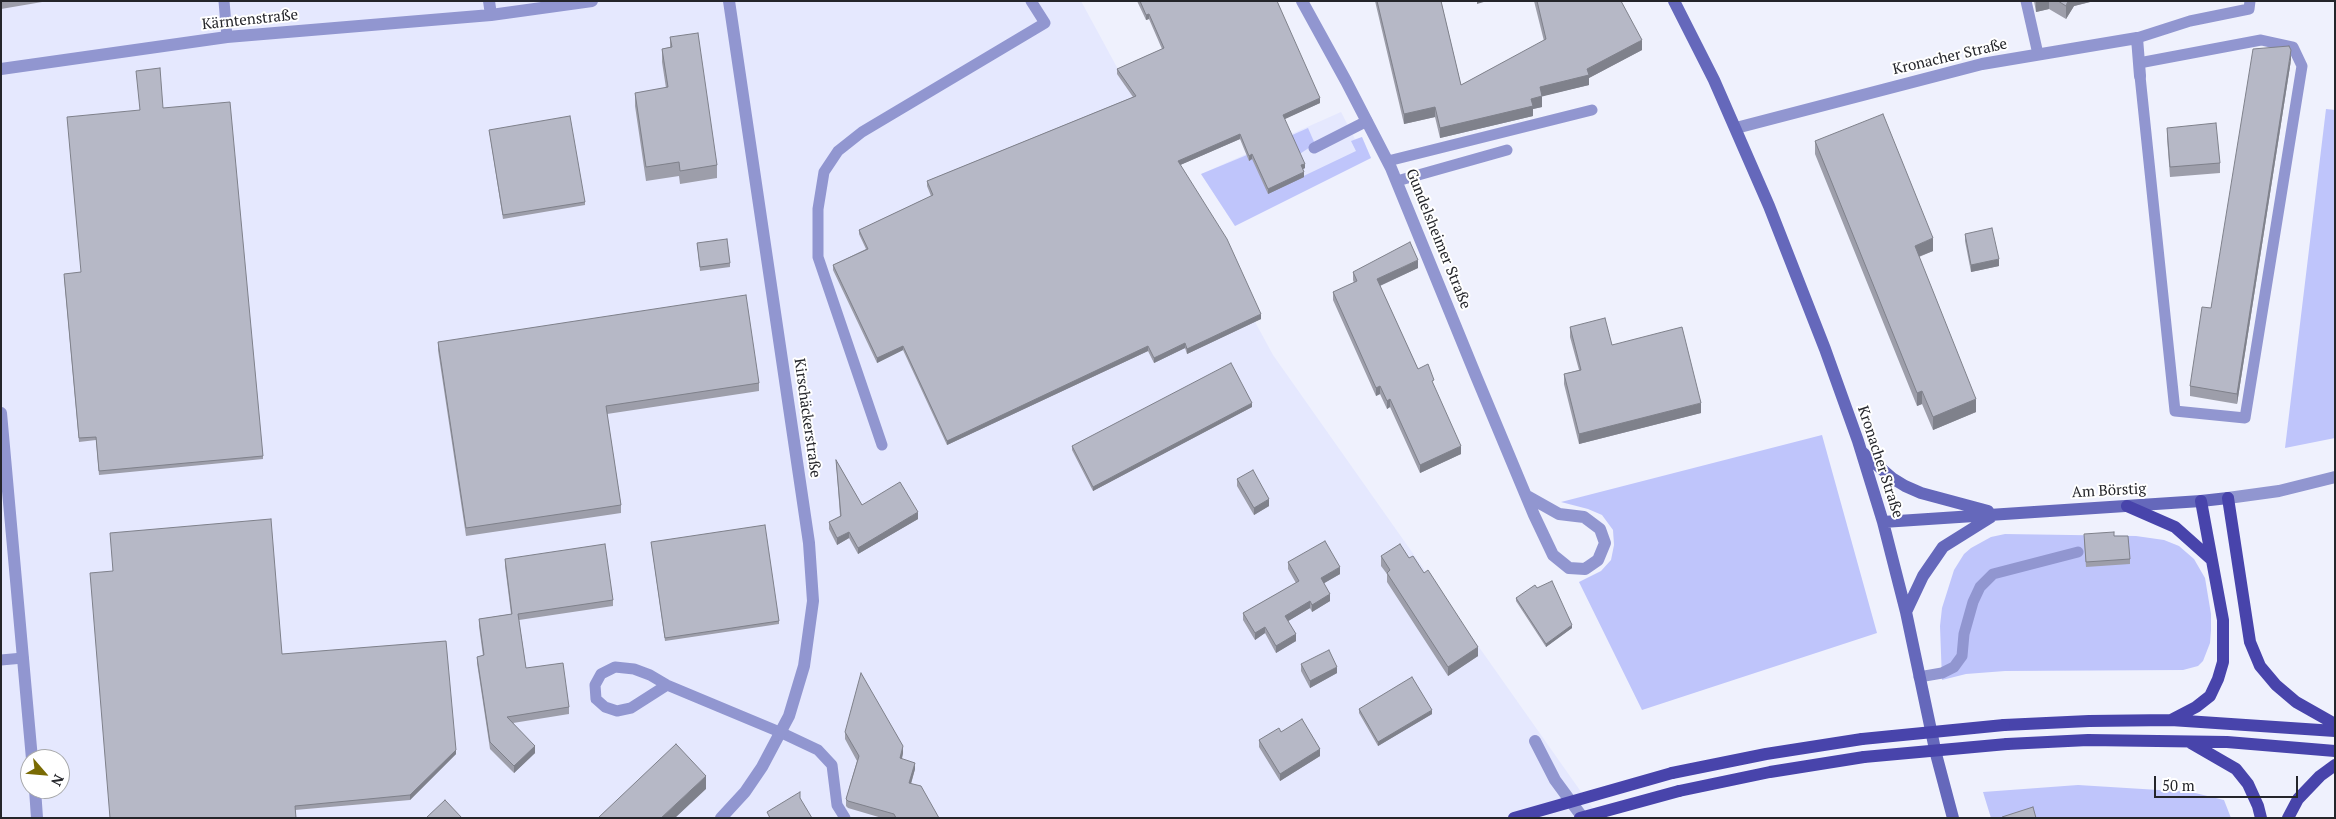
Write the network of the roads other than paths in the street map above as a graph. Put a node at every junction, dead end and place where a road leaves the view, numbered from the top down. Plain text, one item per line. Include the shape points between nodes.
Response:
1 (224, 1) edge
2 (489, 1) edge
3 (592, 1) edge
4 (729, 1) edge
5 (1031, 1) edge
6 (1302, 1) edge
7 (1674, 1) edge
8 (2026, 1) edge
9 (2250, 1) edge
10 (491, 15) junction
11 (227, 37) junction
12 (2137, 38) junction
13 (2038, 54) junction
14 (1, 69) edge
15 (2140, 70) junction
16 (1592, 110) dead end
17 (1367, 121) junction
18 (1736, 128) junction
19 (1314, 148) dead end
20 (1506, 150) dead end
21 (1388, 161) junction
22 (1397, 181) junction
23 (1, 413) edge
24 (882, 445) dead end
25 (1861, 451) junction
26 (2335, 477) edge
27 (1527, 496) junction
28 (2228, 498) junction
29 (2202, 502) junction
30 (2127, 506) junction
31 (1998, 514) junction
32 (1883, 522) junction
33 (2078, 552) dead end
34 (2212, 560) junction
35 (1906, 612) junction
36 (23, 658) junction
37 (1, 660) edge
38 (1919, 678) junction
39 (667, 685) junction
40 (2171, 720) junction
41 (2335, 724) edge
42 (2335, 731) edge
43 (782, 733) junction
44 (1535, 741) dead end
45 (2186, 741) junction
46 (31, 749) edge
47 (2335, 750) edge
48 (2335, 765) edge
49 (36, 799) edge
50 (37, 818) edge
51 (721, 818) edge
52 (845, 818) edge
53 (1514, 818) edge
54 (1581, 818) edge
55 (1953, 818) edge
56 (2261, 818) edge
57 (2288, 818) edge

1 - 11 lane
2 - 10 street
3 - 10 street, Kärntenstraße
4 - 43 street, Kirschäckerstraße via 809,543 813,601 810,632 794,703
5 - 24 lane via 1045,23 862,132 838,151 824,172 818,209 818,257
6 - 17 street, Gundelsheimer Straße
7 - 18 street, Kronacher Straße
8 - 13 lane
9 - 12 lane via 2249,9 2190,21
10 - 11 street, Kärntenstraße
11 - 14 street, Kärntenstraße
12 - 13 street, Kronacher Straße
12 - 15 street
13 - 18 street, Kronacher Straße via 1982,64
15 - 15 lane via 2175,411 2245,418 2302,66 2293,47 2261,40
16 - 21 lane
17 - 19 lane
17 - 21 street, Gundelsheimer Straße
18 - 25 street, Kronacher Straße via 1825,349
20 - 22 lane
21 - 22 street, Gundelsheimer Straße
22 - 27 street, Gundelsheimer Straße
23 - 36 street
25 - 31 street via 1892,478 1921,493
25 - 32 street, Kronacher Straße
26 - 28 street, Am Börstig via 2279,491
27 - 27 street, Gundelsheimer Straße via 1559,514 1584,517 1600,528 1605,543 1598,560 1585,569 1569,568 1553,554
28 - 29 street, Am Börstig
28 - 41 main road via 2250,642 2260,666 2296,702
29 - 30 street, Am Börstig
29 - 34 main road
30 - 31 street, Am Börstig
30 - 34 main road via 2175,527
31 - 32 street, Am Börstig
31 - 35 street via 1943,546 1923,576
32 - 35 street, Kronacher Straße
33 - 38 lane via 1994,574 1980,587 1973,602 1962,656 1954,667
34 - 40 main road via 2223,620 2223,662 2210,696
35 - 38 street, Kronacher Straße
36 - 37 lane
36 - 46 street
38 - 55 street, Kronacher Straße
39 - 39 lane via 634,669 615,667 601,674 594,685 596,699 617,711 631,708
39 - 43 lane
40 - 42 main road
40 - 53 main road, bridge via 2004,725 1862,739 1672,773
43 - 51 street, Kirschäckerstraße via 745,792
43 - 52 lane via 818,750 832,765 837,805
44 - 54 street via 1555,780
45 - 47 main road
45 - 54 main road, bridge via 2088,740 2007,744 1864,757 1679,791
45 - 56 main road via 2236,769 2248,784
48 - 57 main road via 2298,799
49 - 50 street

